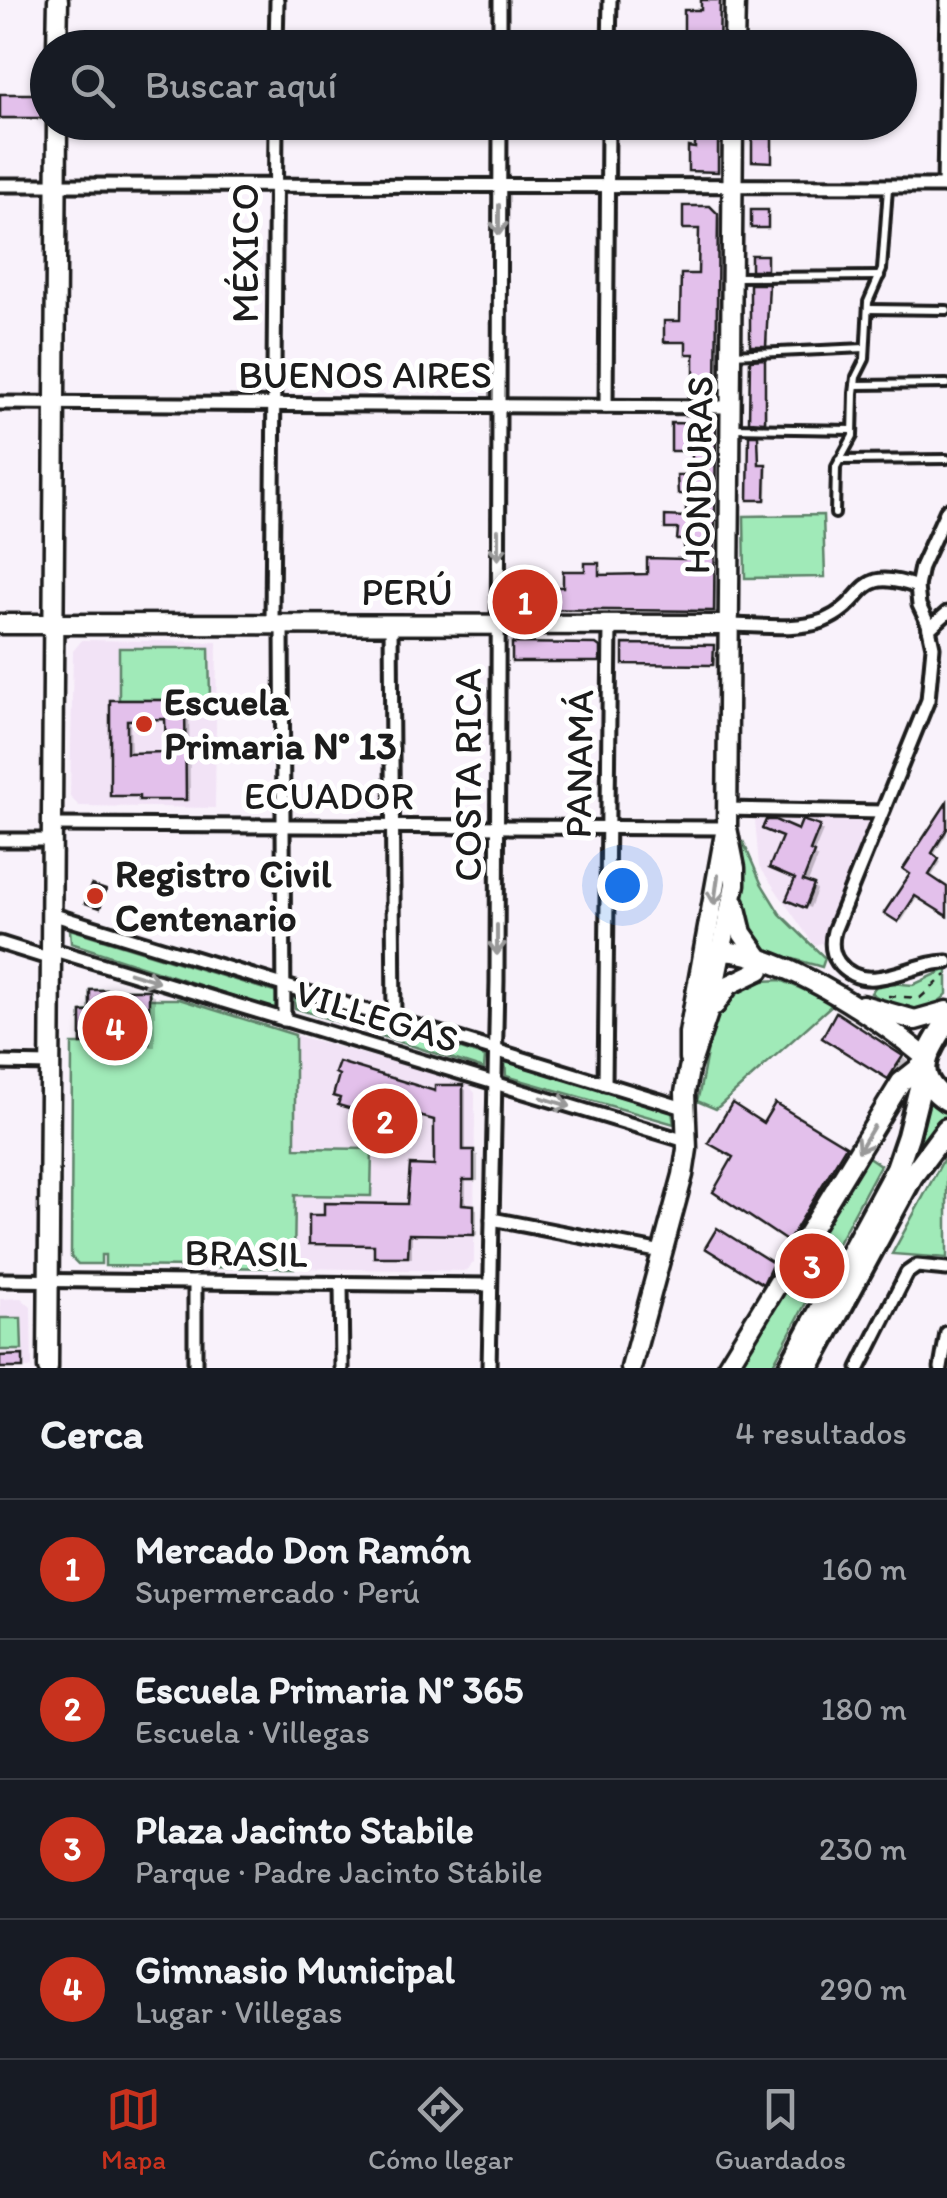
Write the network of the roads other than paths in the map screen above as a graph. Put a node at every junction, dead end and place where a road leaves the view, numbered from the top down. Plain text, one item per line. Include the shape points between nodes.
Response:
1 (58, 0) edge
2 (276, 0) edge
3 (500, 0) edge
4 (610, 0) edge
5 (735, 0) edge
6 (947, 0) edge
7 (57, 30) edge
8 (276, 30) edge
9 (500, 30) edge
10 (609, 30) edge
11 (734, 30) edge
12 (57, 140) edge
13 (276, 140) edge
14 (500, 140) edge
15 (608, 140) edge
16 (734, 140) edge
17 (0, 185) edge
18 (56, 185) junction
19 (275, 186) junction
20 (500, 186) junction
21 (608, 186) junction
22 (733, 186) junction
23 (888, 186) junction
24 (946, 186) edge
25 (880, 276) junction
26 (732, 277) junction
27 (868, 308) junction
28 (947, 310) edge
29 (865, 348) junction
30 (731, 354) junction
31 (947, 384) edge
32 (855, 385) junction
33 (0, 404) edge
34 (55, 404) junction
35 (274, 404) junction
36 (499, 406) junction
37 (606, 406) junction
38 (731, 406) junction
39 (730, 428) junction
40 (853, 430) junction
41 (839, 460) junction
42 (947, 460) edge
43 (947, 510) edge
44 (834, 514) dead end
45 (916, 587) junction
46 (947, 613) edge
47 (0, 624) edge
48 (53, 624) junction
49 (277, 624) junction
50 (391, 624) junction
51 (498, 625) junction
52 (610, 625) junction
53 (729, 625) junction
54 (930, 629) junction
55 (882, 812) junction
56 (727, 818) junction
57 (283, 826) junction
58 (392, 826) junction
59 (498, 827) junction
60 (608, 827) junction
61 (52, 832) junction
62 (0, 840) edge
63 (733, 893) junction
64 (51, 914) junction
65 (0, 942) edge
66 (51, 954) junction
67 (716, 955) junction
68 (947, 962) edge
69 (761, 965) junction
70 (284, 986) junction
71 (856, 1004) junction
72 (947, 1011) edge
73 (708, 1018) junction
74 (394, 1019) junction
75 (284, 1020) junction
76 (947, 1022) edge
77 (496, 1051) junction
78 (0, 1063) edge
79 (925, 1063) junction
80 (50, 1064) junction
81 (690, 1069) junction
82 (494, 1083) junction
83 (606, 1084) junction
84 (947, 1100) edge
85 (684, 1108) junction
86 (947, 1129) edge
87 (686, 1141) junction
88 (492, 1219) junction
89 (662, 1252) junction
90 (947, 1269) edge
91 (0, 1280) edge
92 (48, 1280) junction
93 (196, 1282) junction
94 (341, 1284) junction
95 (490, 1285) junction
96 (947, 1333) edge
97 (48, 1368) edge
98 (195, 1368) edge
99 (342, 1368) edge
100 (488, 1368) edge
101 (631, 1368) edge
102 (726, 1368) edge
103 (789, 1368) edge
104 (808, 1368) edge
105 (860, 1368) edge
106 (941, 1368) edge

1 - 7 main road
2 - 8 street
3 - 9 street
4 - 10 street
5 - 11 main road
6 - 24 street
12 - 18 main road
13 - 19 street, MÉXICO
14 - 20 street, COSTA RICA
15 - 21 street
16 - 22 main road, HONDURAS
17 - 18 street
18 - 19 street
18 - 34 main road
19 - 20 street
19 - 35 street, MÉXICO
20 - 21 street
20 -> 36 street, COSTA RICA
21 - 22 street
21 - 37 street
22 - 23 street
22 - 26 main road, HONDURAS
23 - 24 street
23 - 25 lane
25 - 26 lane
25 - 27 lane
26 - 30 main road, HONDURAS
27 - 28 lane
27 - 29 lane
29 - 30 lane
29 - 32 lane
30 - 38 main road, HONDURAS
31 - 32 lane
32 - 40 lane
33 - 34 street, BUENOS AIRES
34 - 35 street, BUENOS AIRES
34 - 48 main road
35 - 36 street, BUENOS AIRES
35 - 49 street, MÉXICO
36 - 37 street, BUENOS AIRES
36 -> 51 street, COSTA RICA
37 - 38 street, BUENOS AIRES
38 - 39 main road, HONDURAS
39 - 40 lane
39 - 53 main road, HONDURAS
40 - 41 lane
41 - 42 lane
41 - 44 lane
43 - 45 street
45 - 53 street, PERÚ via 883,578 822,621
45 - 54 street
46 - 54 street
47 - 48 main road, PERÚ
48 - 49 main road, PERÚ
48 - 61 main road
49 - 50 main road, PERÚ
49 - 57 street, MÉXICO
50 - 51 main road, PERÚ
50 - 58 street
51 - 52 main road, PERÚ
51 - 59 street, COSTA RICA
52 - 53 main road, PERÚ
52 - 60 street, PANAMÁ
53 - 56 main road, HONDURAS
54 - 55 street via 928,700
55 - 56 street, ECUADOR
55 - 68 street via 834,930 833,954 847,971 870,978
56 - 60 street, ECUADOR
56 - 63 main road, HONDURAS
56 -> 67 main road, HONDURAS
57 - 58 street, ECUADOR
57 - 61 street, ECUADOR
57 - 70 street, MÉXICO
58 - 59 street, ECUADOR
58 - 74 street
59 - 60 street, ECUADOR
59 -> 77 street, COSTA RICA
60 - 83 street, PANAMÁ
61 - 62 street, ECUADOR
61 - 64 main road
63 - 67 main road, HONDURAS
63 - 69 main road via 742,933
64 - 66 main road
64 - 70 street, VILLEGAS
65 - 66 street, VILLEGAS
66 -> 75 street, VILLEGAS
66 - 80 main road
67 - 69 main road
67 - 73 main road, HONDURAS
67 - 81 main road, HONDURAS via 689,1033
69 - 71 main road via 817,982
69 - 73 main road via 729,985
70 - 74 street, VILLEGAS
70 - 75 street, MÉXICO
71 - 72 main road via 915,1020
71 - 79 main road
73 - 81 main road, HONDURAS
74 - 77 street, VILLEGAS
75 - 82 street, VILLEGAS
76 - 79 highway
77 - 82 street, COSTA RICA
77 - 83 street, VILLEGAS
78 - 80 street
79 - 84 highway via 929,1085
79 -> 102 main road via 901,1082
79 - 103 highway via 897,1168
80 - 92 main road
81 - 85 main road, HONDURAS
82 -> 87 street, VILLEGAS
82 - 88 street, COSTA RICA
83 - 85 street, VILLEGAS
85 - 87 main road, HONDURAS
86 - 104 highway via 906,1186
87 - 89 main road, HONDURAS
88 - 89 street
88 - 95 street, COSTA RICA
89 - 101 main road, HONDURAS
90 - 105 street via 912,1268
91 - 92 street, BRASIL
92 - 93 street, BRASIL
92 - 97 main road
93 - 94 street, BRASIL
93 - 98 street
94 - 95 street, BRASIL
94 - 99 street
95 - 100 street, COSTA RICA
96 - 106 street

